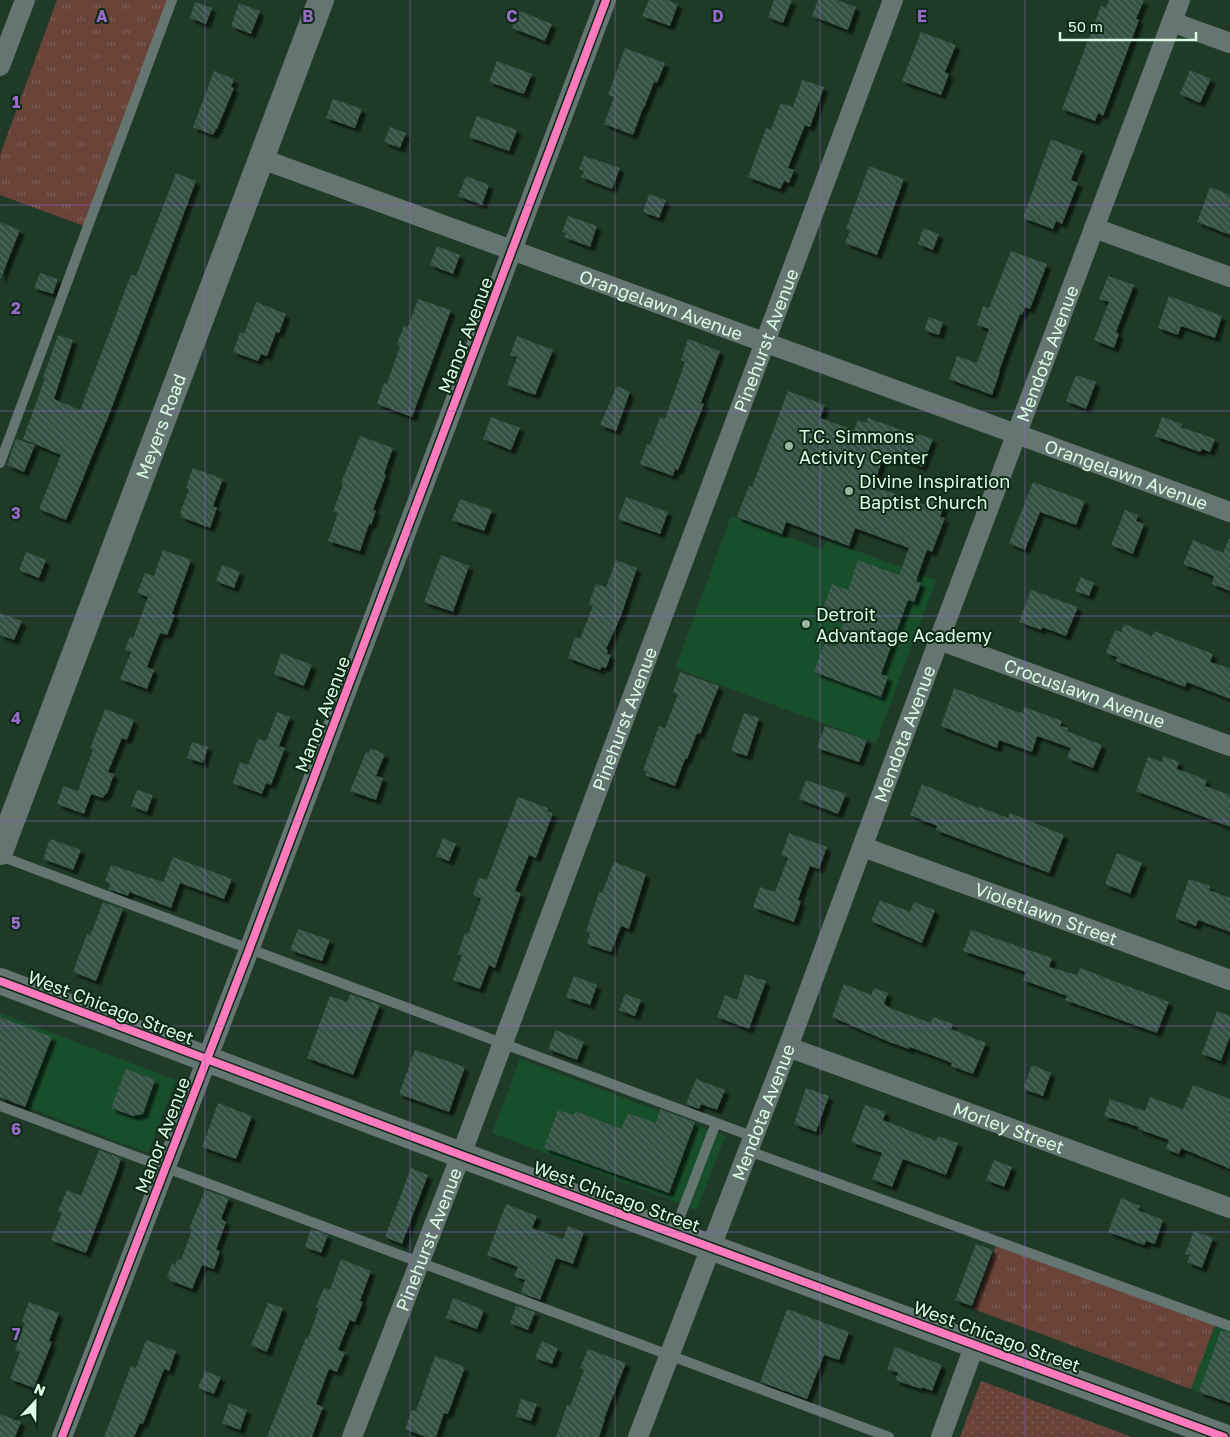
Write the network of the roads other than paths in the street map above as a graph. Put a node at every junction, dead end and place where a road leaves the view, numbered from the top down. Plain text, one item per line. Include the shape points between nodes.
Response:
1 (25, 0) edge
2 (172, 0) edge
3 (321, 0) edge
4 (606, 0) edge
5 (894, 0) edge
6 (1180, 0) edge
7 (1172, 22) junction
8 (1230, 43) edge
9 (0, 66) edge
10 (262, 160) junction
11 (1094, 228) junction
12 (513, 251) junction
13 (1230, 277) edge
14 (764, 342) junction
15 (1017, 434) junction
16 (0, 463) edge
17 (1230, 512) edge
18 (939, 640) junction
19 (1230, 746) edge
20 (863, 847) junction
21 (0, 852) edge
22 (0, 856) edge
23 (249, 950) junction
24 (1230, 980) edge
25 (0, 981) edge
26 (502, 1044) junction
27 (788, 1047) junction
28 (208, 1059) junction
29 (0, 1106) edge
30 (716, 1123) junction
31 (751, 1144) junction
32 (462, 1155) junction
33 (166, 1168) junction
34 (1230, 1208) edge
35 (674, 1232) junction
36 (712, 1247) junction
37 (420, 1262) junction
38 (1230, 1326) edge
39 (975, 1344) junction
40 (668, 1356) junction
41 (62, 1437) edge
42 (352, 1437) edge
43 (638, 1437) edge
44 (889, 1437) edge
45 (941, 1437) edge
46 (1224, 1437) edge

1 - 9 street
2 - 16 lane
3 - 10 street, Meyers Road
4 - 12 street, Manor Avenue
5 - 14 street, Pinehurst Avenue
6 - 7 street, Mendota Avenue
7 - 8 street
7 - 11 street, Mendota Avenue
10 - 12 street, Orangelawn Avenue
10 - 21 street, Meyers Road
11 - 13 street
11 - 15 street, Mendota Avenue
12 - 14 street, Orangelawn Avenue
12 - 23 street, Manor Avenue
14 - 15 street, Orangelawn Avenue
14 - 26 street, Pinehurst Avenue
15 - 17 street, Orangelawn Avenue
15 - 18 street, Mendota Avenue
18 - 19 street, Crocuslawn Avenue
18 - 20 street, Mendota Avenue
20 - 24 street, Violetlawn Street
20 - 27 street, Mendota Avenue
22 - 23 lane
23 - 26 lane
23 - 28 street, Manor Avenue
25 - 28 street, West Chicago Street
26 - 30 lane
26 - 32 street, Pinehurst Avenue
27 - 31 street, Mendota Avenue
27 - 34 street, Morley Street
28 - 32 street, West Chicago Street
28 - 33 street, Manor Avenue
29 - 33 lane
30 - 31 lane
30 - 35 lane
31 - 36 street, Mendota Avenue
31 - 38 lane
32 - 35 street, West Chicago Street
32 - 37 street, Pinehurst Avenue
33 - 37 lane
33 - 41 street, Manor Avenue
35 - 36 street, West Chicago Street
36 - 39 street, West Chicago Street
36 - 40 street, Mendota Avenue
37 - 40 lane
37 - 42 street, Pinehurst Avenue
39 - 45 street
39 - 46 street, West Chicago Street
40 - 43 street, Mendota Avenue
40 - 44 lane

